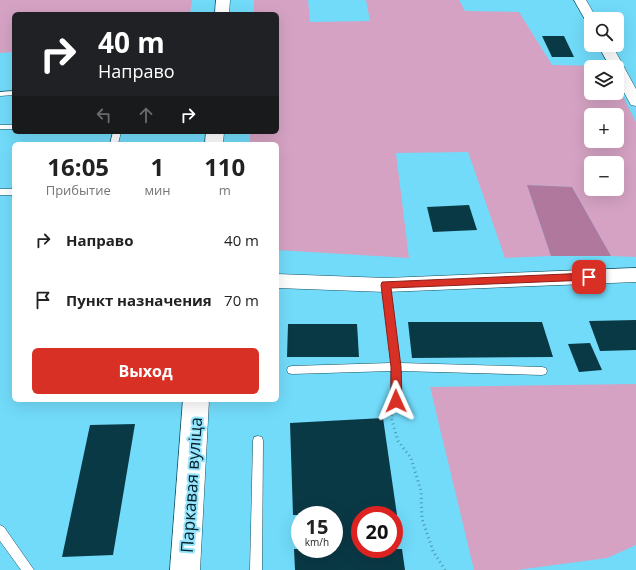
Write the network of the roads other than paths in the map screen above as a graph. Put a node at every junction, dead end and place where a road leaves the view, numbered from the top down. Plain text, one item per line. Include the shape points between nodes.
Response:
1 (223, 0) edge
2 (580, 0) edge
3 (222, 12) edge
4 (587, 12) edge
5 (624, 80) edge
6 (12, 93) edge
7 (0, 94) edge
8 (636, 102) edge
9 (0, 127) edge
10 (12, 127) edge
11 (0, 192) edge
12 (12, 192) edge
13 (636, 275) edge
14 (279, 281) edge
15 (386, 285) junction
16 (396, 367) junction
17 (292, 370) dead end
18 (542, 371) dead end
19 (396, 401) road end
20 (196, 402) edge
21 (258, 441) dead end
22 (0, 531) edge
23 (28, 570) edge
24 (185, 570) edge
25 (256, 570) edge

1 - 3 street
2 - 4 street
5 - 8 street
6 - 7 lane
9 - 10 lane
11 - 12 lane
13 - 15 street
14 - 15 street
15 - 16 lane
16 - 17 lane
16 - 18 lane
16 - 19 lane
20 - 24 street, Паркавая вуліца
21 - 25 lane
22 - 23 lane

